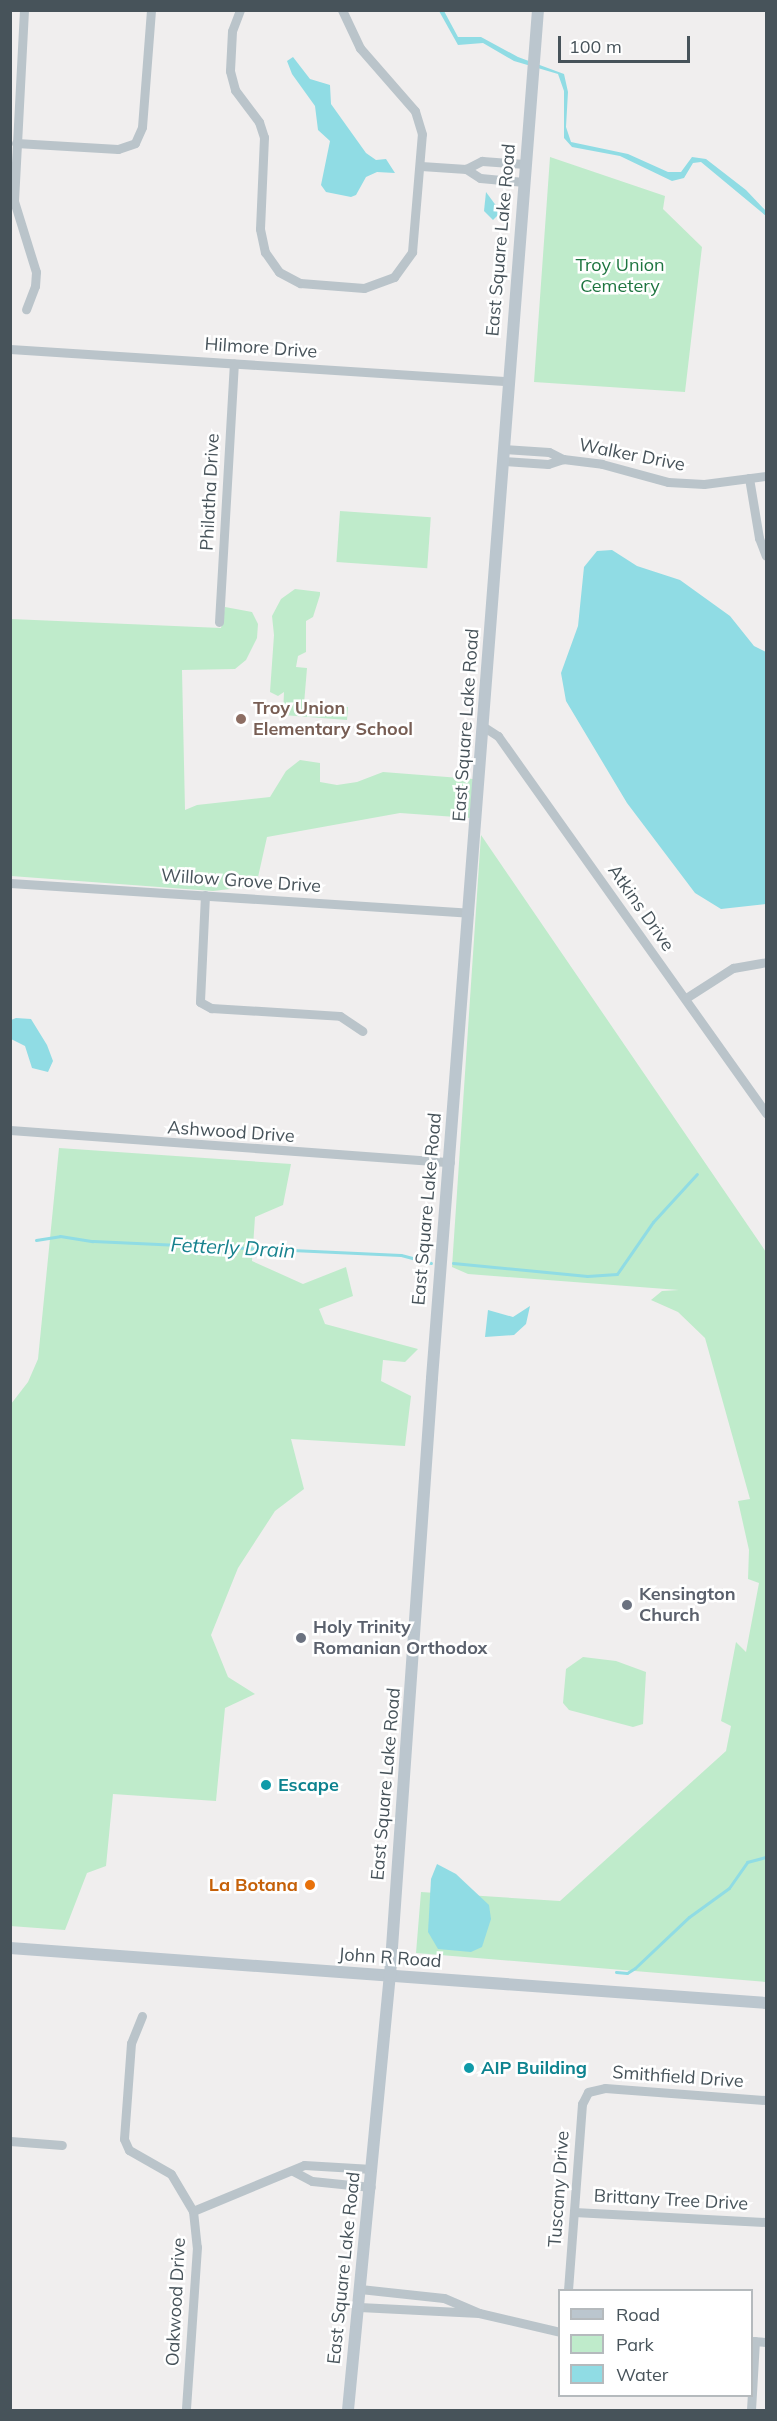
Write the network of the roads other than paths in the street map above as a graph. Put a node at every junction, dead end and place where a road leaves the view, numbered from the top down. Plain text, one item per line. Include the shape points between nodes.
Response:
1 (24, 10) edge
2 (150, 10) edge
3 (240, 10) edge
4 (342, 10) edge
5 (538, 10) edge
6 (16, 143) junction
7 (525, 164) junction
8 (421, 166) junction
9 (466, 169) junction
10 (524, 182) junction
11 (26, 309) dead end
12 (10, 349) edge
13 (234, 363) junction
14 (508, 381) junction
15 (505, 455) junction
16 (766, 476) edge
17 (750, 478) junction
18 (766, 556) edge
19 (219, 622) dead end
20 (484, 727) junction
21 (10, 883) edge
22 (205, 895) junction
23 (470, 913) junction
24 (766, 962) edge
25 (686, 998) junction
26 (362, 1031) dead end
27 (766, 1113) edge
28 (10, 1130) edge
29 (450, 1162) junction
30 (10, 1948) edge
31 (390, 1976) junction
32 (766, 2003) edge
33 (142, 2016) dead end
34 (588, 2092) joint
35 (766, 2100) edge
36 (10, 2141) edge
37 (62, 2145) dead end
38 (372, 2169) junction
39 (293, 2171) junction
40 (370, 2187) junction
41 (193, 2211) junction
42 (574, 2212) junction
43 (766, 2222) edge
44 (360, 2289) junction
45 (568, 2289) edge
46 (358, 2307) junction
47 (479, 2313) junction
48 (558, 2332) edge
49 (753, 2341) edge
50 (766, 2342) edge
51 (186, 2410) edge
52 (348, 2410) edge

1 - 6 street
2 - 6 street via 142,127 135,143 118,149
3 - 8 street via 232,31 231,78 264,137 260,236 265,252 279,272 300,283 356,288 379,285 394,277 405,267 414,244
4 - 8 street via 360,48 415,111 422,134
5 - 7 main road, East Square Lake Road
6 - 11 street via 15,212 36,279
7 - 9 street via 482,161
7 - 10 main road, East Square Lake Road
8 - 9 street
9 - 10 street via 480,178
10 - 14 main road, East Square Lake Road
12 - 13 street, Hilmore Drive
13 - 14 street, Hilmore Drive
13 - 19 street, Philatha Drive
14 - 15 main road, East Square Lake Road
15 - 17 street, Walker Drive via 548,464 563,459 602,464 668,482 704,484
15 - 20 main road, East Square Lake Road
16 - 17 street, Walker Drive
17 - 18 street via 759,538
20 - 23 main road, East Square Lake Road
20 - 25 street, Atkins Drive via 498,736
21 - 22 street, Willow Grove Drive
22 - 23 street, Willow Grove Drive
22 - 26 street via 200,1002 211,1008 340,1016
23 - 29 main road, East Square Lake Road
24 - 25 street via 733,968
25 - 27 street, Atkins Drive
28 - 29 street, Ashwood Drive
29 - 31 main road, East Square Lake Road
30 - 31 main road, John R Road
31 - 32 main road, John R Road
31 - 38 main road, East Square Lake Road
33 - 41 street, Oakwood Drive via 130,2043 124,2143 171,2174
34 - 35 street, Smithfield Drive via 605,2088
34 - 42 street, Tuscany Drive via 582,2104
36 - 37 street
38 - 39 street via 314,2164
38 - 40 main road, East Square Lake Road
39 - 40 street via 312,2181
39 - 41 street via 267,2178
40 - 44 main road, East Square Lake Road
41 - 51 street, Oakwood Drive via 197,2247
42 - 43 street, Brittany Tree Drive
42 - 45 street, Tuscany Drive
44 - 46 main road, East Square Lake Road
44 - 47 street via 444,2298
46 - 47 street
46 - 52 main road, East Square Lake Road
47 - 48 street
49 - 50 street

